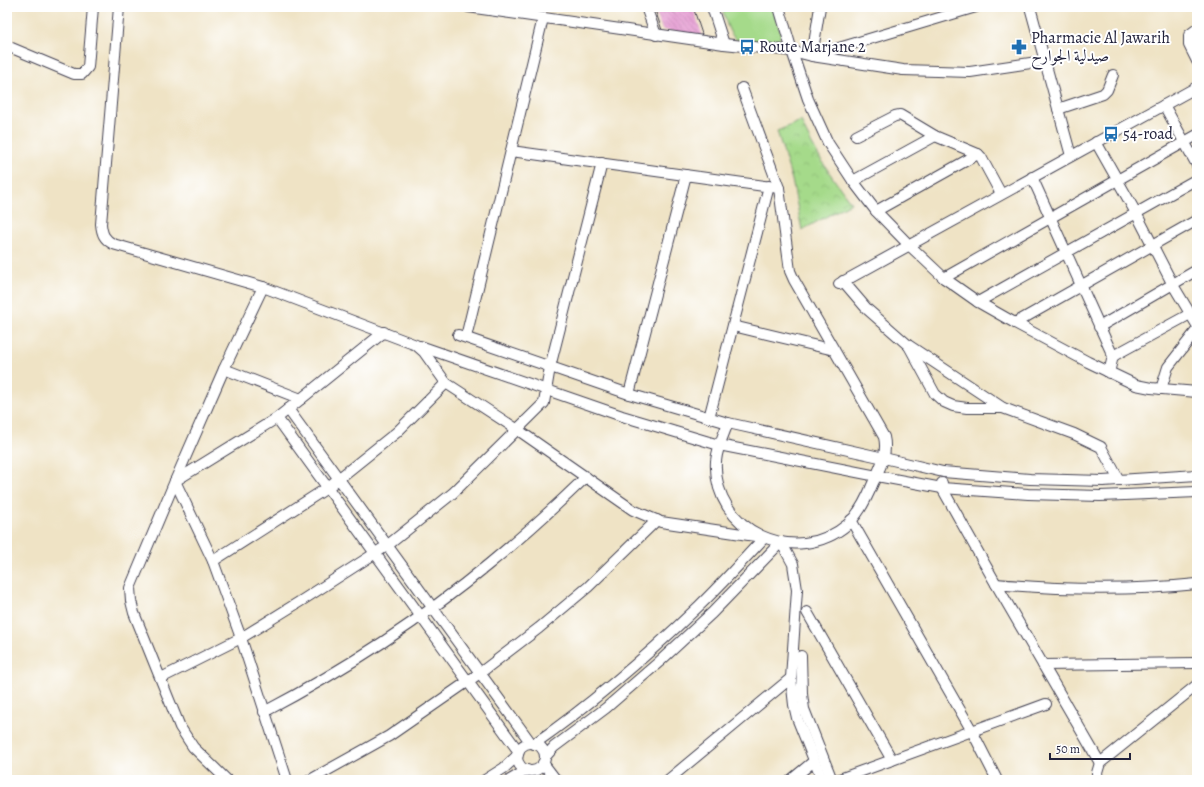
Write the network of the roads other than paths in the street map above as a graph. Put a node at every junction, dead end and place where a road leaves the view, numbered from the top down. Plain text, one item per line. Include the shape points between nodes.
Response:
1 (93, 7) edge
2 (119, 7) edge
3 (468, 7) edge
4 (646, 7) edge
5 (712, 7) edge
6 (779, 7) edge
7 (820, 7) edge
8 (976, 7) edge
9 (1030, 7) edge
10 (543, 18) junction
11 (1197, 29) edge
12 (656, 35) junction
13 (724, 44) junction
14 (7, 46) edge
15 (792, 51) junction
16 (812, 56) junction
17 (1044, 61) junction
18 (1197, 61) edge
19 (1113, 75) dead end
20 (1197, 87) edge
21 (742, 88) dead end
22 (1164, 105) junction
23 (1058, 109) junction
24 (1197, 135) edge
25 (856, 136) dead end
26 (935, 136) junction
27 (1096, 142) junction
28 (1184, 142) junction
29 (511, 151) junction
30 (978, 154) junction
31 (1071, 156) junction
32 (602, 164) junction
33 (1197, 165) edge
34 (686, 175) junction
35 (1032, 177) junction
36 (1118, 179) junction
37 (1197, 179) edge
38 (853, 181) junction
39 (769, 186) junction
40 (779, 188) junction
41 (1001, 194) junction
42 (876, 210) junction
43 (1136, 213) junction
44 (1049, 218) junction
45 (1197, 220) edge
46 (909, 245) junction
47 (1153, 245) junction
48 (1066, 253) junction
49 (1197, 270) edge
50 (944, 278) junction
51 (1173, 285) junction
52 (1080, 286) junction
53 (263, 287) junction
54 (978, 302) junction
55 (1190, 314) junction
56 (1016, 323) junction
57 (1197, 325) edge
58 (733, 326) junction
59 (1099, 327) junction
60 (1197, 330) edge
61 (384, 332) junction
62 (416, 345) junction
63 (908, 345) junction
64 (834, 350) junction
65 (1113, 356) junction
66 (550, 367) junction
67 (224, 369) junction
68 (1109, 373) junction
69 (446, 383) junction
70 (1161, 388) junction
71 (547, 390) junction
72 (1197, 392) edge
73 (629, 394) junction
74 (302, 399) junction
75 (1003, 408) junction
76 (288, 410) junction
77 (277, 418) junction
78 (709, 418) junction
79 (728, 423) junction
80 (518, 430) junction
81 (719, 445) junction
82 (884, 458) junction
83 (942, 472) junction
84 (1197, 475) edge
85 (877, 476) junction
86 (586, 477) junction
87 (339, 478) junction
88 (1119, 480) junction
89 (175, 481) junction
90 (327, 488) junction
91 (942, 488) junction
92 (1197, 492) edge
93 (657, 520) junction
94 (851, 520) junction
95 (763, 537) junction
96 (781, 542) junction
97 (388, 545) junction
98 (375, 554) junction
99 (213, 561) junction
100 (996, 584) junction
101 (1197, 584) edge
102 (432, 608) junction
103 (807, 612) dead end
104 (420, 617) junction
105 (241, 638) junction
106 (801, 656) dead end
107 (1197, 663) edge
108 (1043, 665) junction
109 (480, 673) junction
110 (161, 678) junction
111 (791, 678) junction
112 (467, 682) junction
113 (1197, 685) edge
114 (1046, 704) dead end
115 (264, 712) junction
116 (972, 731) junction
117 (533, 744) junction
118 (518, 753) junction
119 (544, 760) junction
120 (892, 760) junction
121 (814, 762) junction
122 (1100, 763) junction
123 (529, 770) junction
124 (226, 780) edge
125 (288, 780) edge
126 (310, 780) edge
127 (485, 780) edge
128 (510, 780) edge
129 (538, 780) edge
130 (556, 780) edge
131 (668, 780) edge
132 (791, 780) edge
133 (822, 780) edge
134 (832, 780) edge
135 (837, 780) edge
136 (997, 780) edge
137 (1098, 780) edge

1 - 14 street via 88,67 82,74 74,74
2 - 53 street via 101,224 104,236 113,244
3 - 10 street
4 - 12 street
5 - 13 street
6 - 15 street
7 - 16 street
8 - 16 street
9 - 17 street
10 - 12 street
10 - 29 street
11 - 18 street via 1189,35 1188,41
12 - 13 street
13 - 15 street
15 - 16 street
15 - 38 street via 815,117 828,143
16 - 17 street via 903,70 970,72
17 - 23 street
19 - 23 street via 1103,94
20 - 22 street
21 - 40 street
22 - 27 street
22 - 28 street
23 - 31 street
24 - 28 street
25 - 26 street via 900,115
26 - 30 street
26 - 38 street
27 - 31 street
27 - 36 street
28 - 33 street
28 - 36 street
29 - 32 street
29 - 66 street via 462,336
30 - 41 street
30 - 42 street
31 - 35 street
32 - 34 street
32 - 66 street
34 - 39 street
34 - 73 street
35 - 41 street
35 - 44 street
36 - 43 street
36 - 44 street
37 - 43 street
38 - 42 street
39 - 40 street
39 - 58 street
40 - 64 street via 790,271
41 - 46 street
42 - 46 street
43 - 47 street
43 - 48 street
44 - 48 street
44 - 50 street
45 - 47 street
46 - 50 street
46 - 63 street via 841,282
47 - 51 street
47 - 52 street
48 - 52 street
48 - 54 street
49 - 51 street
50 - 54 street
51 - 55 street
51 - 59 street
52 - 56 street
52 - 59 street
53 - 61 street
53 - 67 street
54 - 56 street
55 - 57 street
55 - 65 street
56 - 68 street
58 - 64 street
58 - 78 street
59 - 65 street
60 - 70 street via 1168,367
61 - 62 street
61 - 74 street
62 - 69 street
62 - 71 street
63 - 75 street
63 - 75 street via 935,394 944,402 967,408
64 - 82 street via 884,437
65 - 68 street
66 - 71 street
66 - 73 street
67 - 74 street
67 - 89 street
68 - 70 street via 1136,385
69 - 80 street
69 - 87 street via 397,432
70 - 72 street
71 - 80 street via 544,404
71 - 81 street
73 - 78 street
74 - 76 street
75 - 88 street via 1074,434 1100,447
76 - 77 street
76 - 87 street
77 - 89 street
77 - 90 street
78 - 79 street
79 - 81 street
79 - 82 street
80 - 86 street
80 - 97 street via 453,493
81 - 85 street
81 - 95 street via 717,474 724,500 740,521
82 - 83 street
82 - 85 street
83 - 88 street via 1030,479
83 - 91 street
84 - 88 street
85 - 91 street
85 - 94 street via 866,501
86 - 93 street via 633,510
86 - 102 street via 527,532
87 - 90 street
87 - 97 street
89 - 99 street
89 - 110 street via 130,588 134,613
90 - 98 street
90 - 99 street
91 - 92 street via 1100,496
91 - 100 street
93 - 95 street
93 - 109 street via 588,587
94 - 96 street via 827,537 801,544
94 - 116 street
95 - 96 street
95 - 117 street via 700,605 649,652 599,695
96 - 111 street via 793,564 797,590
96 - 119 street via 712,614 606,708 554,748
97 - 98 street
97 - 102 street
98 - 104 street
98 - 105 street
99 - 105 street
100 - 101 street via 1049,589 1145,588
100 - 108 street
102 - 104 street
102 - 109 street
103 - 120 street
104 - 112 street
104 - 115 street via 321,681
105 - 110 street
105 - 115 street
106 - 134 street via 804,709
107 - 108 street
108 - 122 street
109 - 112 street
109 - 117 street
110 - 124 street via 187,739
111 - 121 street via 797,718
111 - 131 street
112 - 118 street
112 - 126 street via 389,736
113 - 122 street
114 - 116 street
115 - 125 street
116 - 120 street
116 - 136 street
117 - 118 street via 524,746
117 - 119 street via 542,748
118 - 123 street via 518,763
118 - 127 street via 504,768
119 - 123 street via 538,769
119 - 130 street
120 - 135 street
121 - 132 street
121 - 133 street
122 - 137 street
123 - 128 street
123 - 129 street

